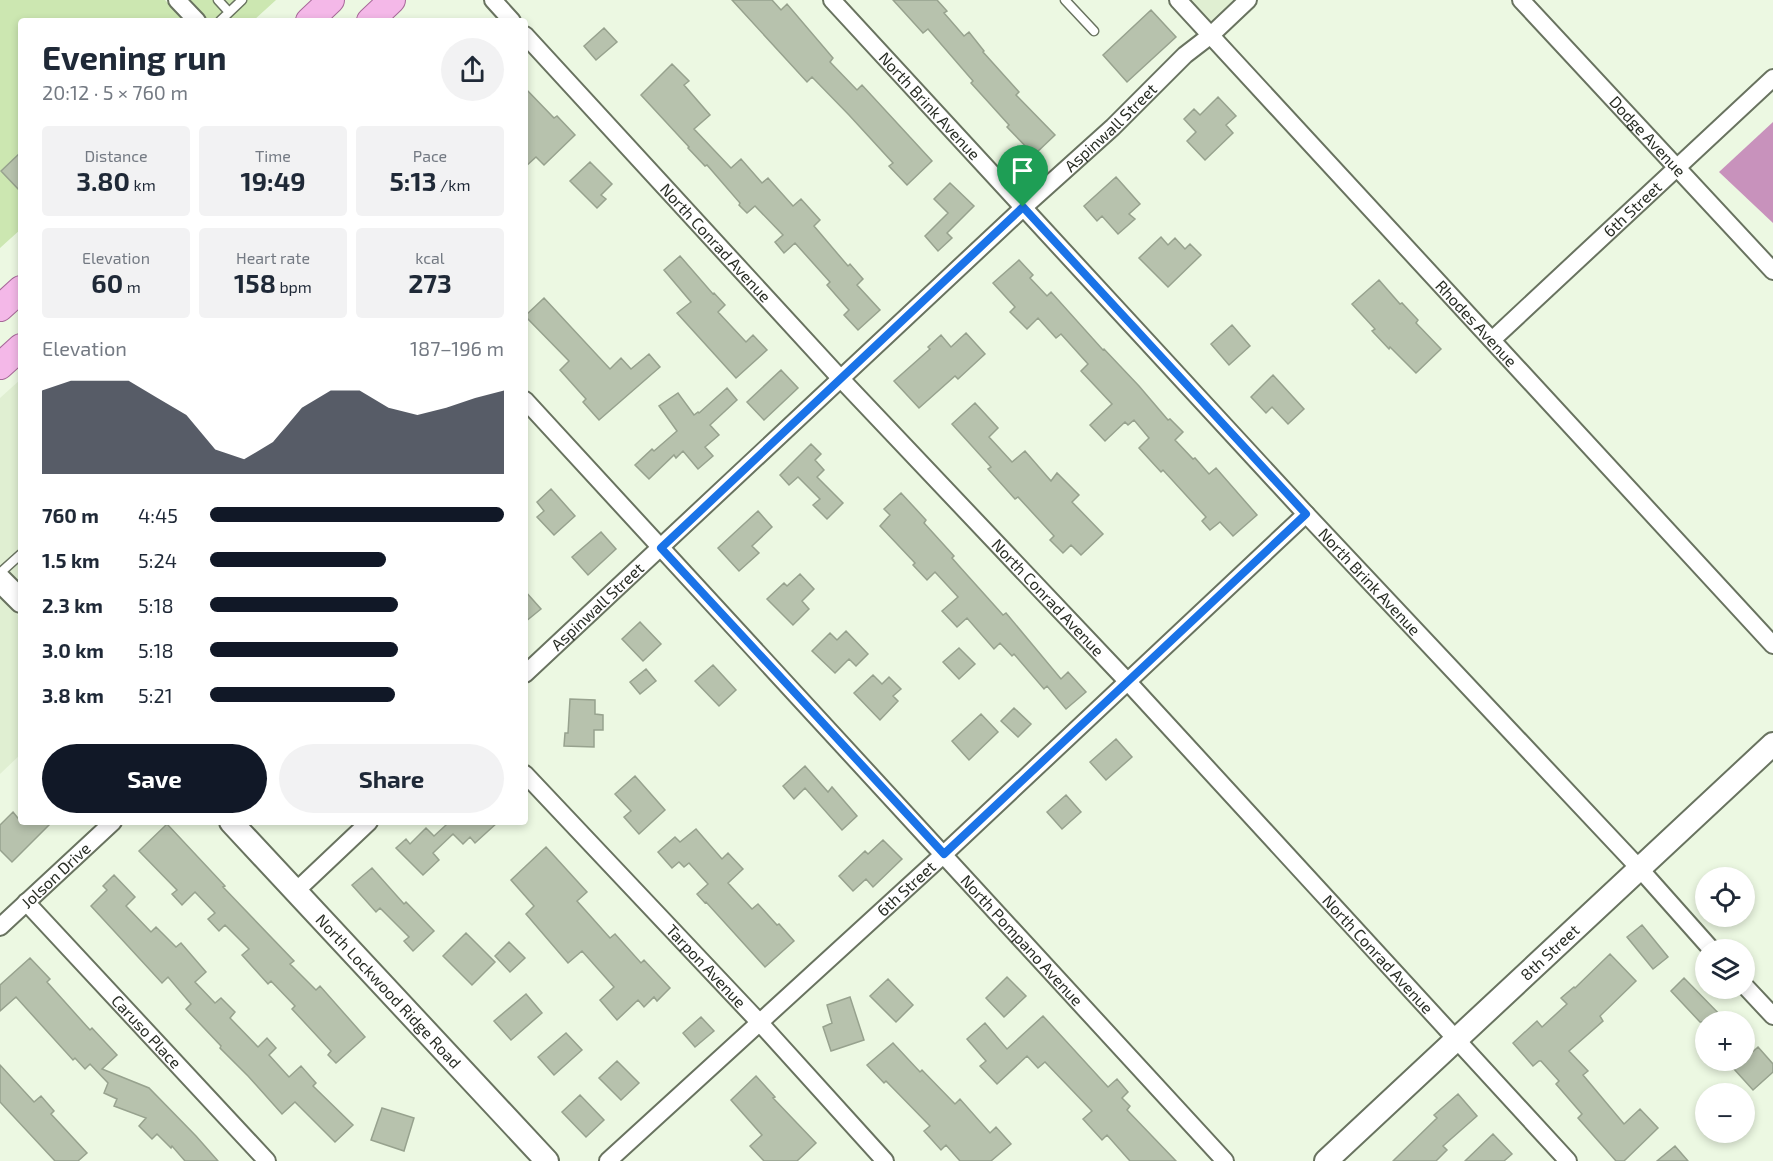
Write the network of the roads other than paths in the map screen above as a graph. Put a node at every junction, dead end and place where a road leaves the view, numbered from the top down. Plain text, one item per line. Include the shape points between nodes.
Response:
1 (218, 0) edge
2 (243, 0) edge
3 (331, 0) edge
4 (392, 0) edge
5 (493, 0) edge
6 (832, 0) edge
7 (1065, 0) edge
8 (1178, 0) edge
9 (1248, 0) edge
10 (1521, 0) edge
11 (179, 1) edge
12 (229, 12) junction
13 (194, 18) edge
14 (223, 18) edge
15 (312, 18) edge
16 (373, 18) edge
17 (509, 18) edge
18 (1094, 32) dead end
19 (1211, 35) junction
20 (528, 38) edge
21 (1773, 78) edge
22 (1677, 168) junction
23 (1023, 207) junction
24 (1773, 271) edge
25 (18, 292) edge
26 (0, 308) edge
27 (1492, 339) junction
28 (18, 350) edge
29 (0, 366) edge
30 (841, 379) junction
31 (528, 403) edge
32 (1306, 514) junction
33 (661, 548) junction
34 (18, 557) edge
35 (0, 573) edge
36 (0, 580) edge
37 (18, 598) edge
38 (1773, 645) edge
39 (528, 671) edge
40 (1128, 682) junction
41 (1773, 744) edge
42 (528, 777) edge
43 (109, 825) edge
44 (234, 825) edge
45 (366, 825) edge
46 (944, 854) junction
47 (1640, 869) junction
48 (296, 891) junction
49 (26, 902) junction
50 (0, 927) edge
51 (1702, 939) edge
52 (1755, 997) edge
53 (1773, 1017) edge
54 (760, 1023) junction
55 (1456, 1039) junction
56 (267, 1161) edge
57 (547, 1161) edge
58 (608, 1161) edge
59 (885, 1161) edge
60 (1225, 1161) edge
61 (1326, 1161) edge
62 (1568, 1161) edge

1 - 12 lane
2 - 12 lane
3 - 15 main road
4 - 16 main road
5 - 17 street
6 - 23 street, North Brink Avenue
7 - 18 lane
8 - 19 street, Rhodes Avenue
9 - 19 street, Aspinwall Street
10 - 22 street, Dodge Avenue
11 - 13 street
12 - 14 lane
19 - 23 street, Aspinwall Street
19 - 27 street, Rhodes Avenue
20 - 30 street, North Conrad Avenue
21 - 22 street, 6th Street
22 - 24 street, Dodge Avenue
22 - 27 street, 6th Street
23 - 30 street, Aspinwall Street
23 - 32 street, North Brink Avenue
25 - 26 main road
27 - 38 street, Rhodes Avenue
28 - 29 main road
30 - 33 street, Aspinwall Street
30 - 40 street, North Conrad Avenue
31 - 33 street, North Pompano Avenue
32 - 40 street, 6th Street
32 - 47 street, North Brink Avenue
33 - 39 street, Aspinwall Street
33 - 46 street, North Pompano Avenue
34 - 35 lane
36 - 37 street
40 - 46 street, 6th Street
40 - 55 street, North Conrad Avenue
41 - 47 street, 8th Street
42 - 54 street, Tarpon Avenue
43 - 49 street, Jolson Drive
44 - 48 street, North Lockwood Ridge Road
45 - 48 street
46 - 54 street, 6th Street
46 - 60 street, North Pompano Avenue
47 - 51 street, North Brink Avenue
47 - 55 street, 8th Street
48 - 57 street, North Lockwood Ridge Road
49 - 50 street, Jolson Drive
49 - 56 street, Caruso Place
52 - 53 street
54 - 58 street, 6th Street
54 - 59 street, Tarpon Avenue
55 - 61 street, 8th Street
55 - 62 street, North Conrad Avenue

